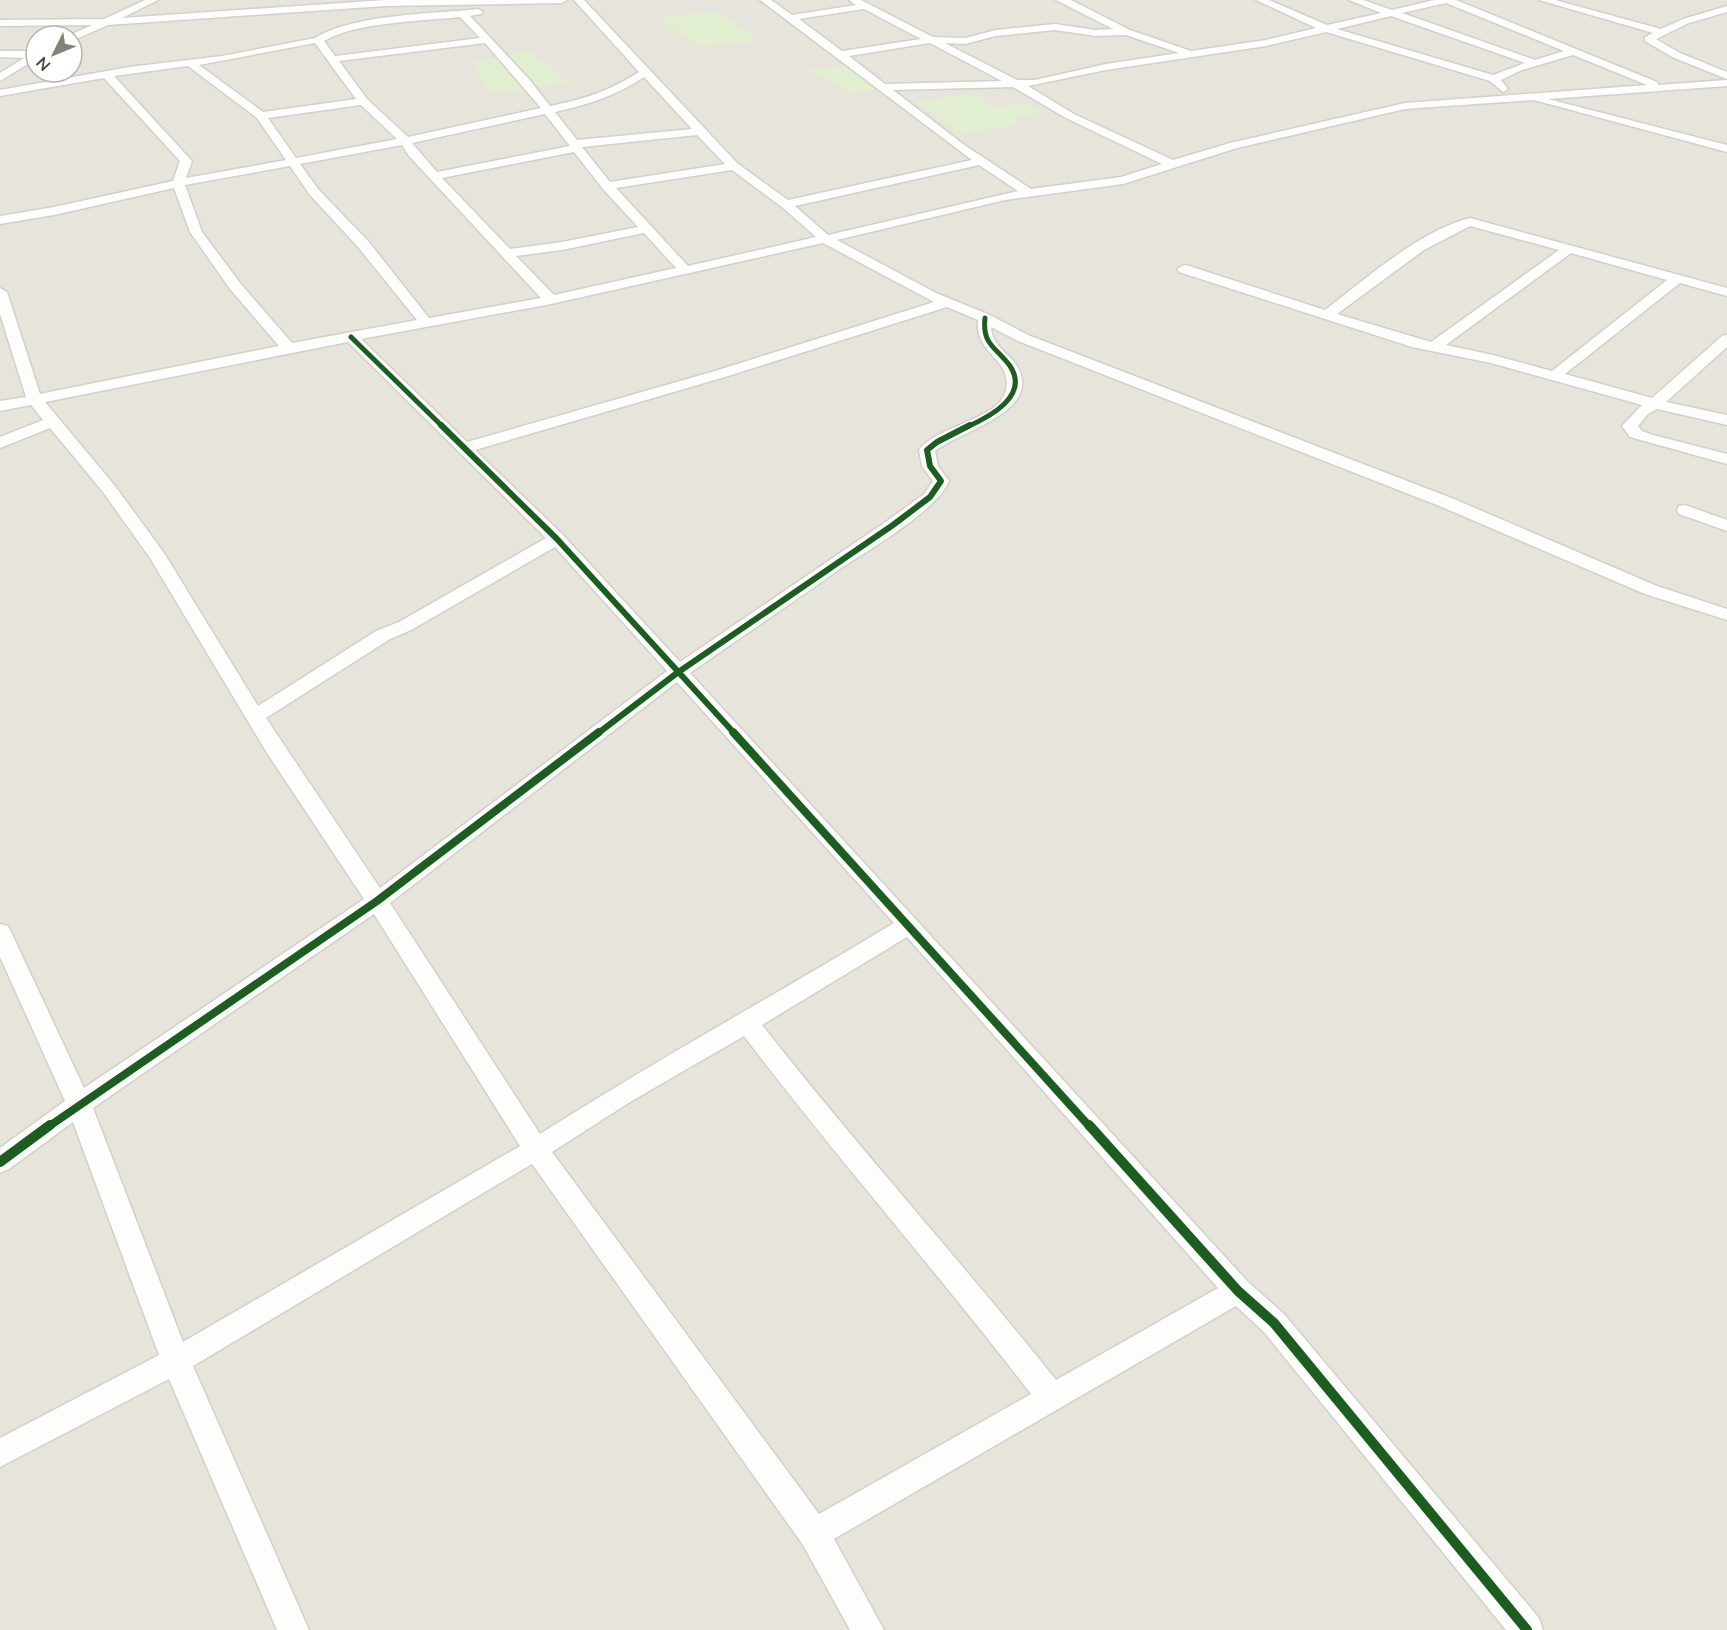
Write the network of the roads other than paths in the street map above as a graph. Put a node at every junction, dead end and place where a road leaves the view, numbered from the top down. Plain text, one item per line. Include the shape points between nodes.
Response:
1 (153, 0) edge
2 (562, 0) edge
3 (579, 0) edge
4 (766, 0) edge
5 (855, 0) edge
6 (1061, 0) edge
7 (1261, 0) edge
8 (1354, 0) edge
9 (1447, 0) edge
10 (1545, 0) edge
11 (1722, 0) edge
12 (383, 2) edge
13 (547, 2) junction
14 (1727, 2) edge
15 (866, 6) junction
16 (1727, 9) edge
17 (1394, 12) junction
18 (463, 14) junction
19 (789, 18) junction
20 (107, 22) junction
21 (0, 24) edge
22 (1327, 29) junction
23 (1127, 32) junction
24 (1660, 32) junction
25 (84, 33) edge
26 (318, 40) junction
27 (486, 40) junction
28 (933, 40) junction
29 (1576, 51) junction
30 (0, 54) edge
31 (840, 54) junction
32 (1195, 54) junction
33 (24, 55) edge
34 (334, 59) junction
35 (24, 63) edge
36 (190, 63) junction
37 (1535, 63) junction
38 (645, 72) junction
39 (107, 74) junction
40 (1727, 76) edge
41 (0, 78) edge
42 (1494, 79) junction
43 (1727, 82) edge
44 (1016, 84) junction
45 (1659, 86) junction
46 (883, 87) junction
47 (0, 93) edge
48 (1519, 97) junction
49 (363, 100) junction
50 (546, 109) junction
51 (261, 116) junction
52 (702, 131) junction
53 (405, 141) junction
54 (575, 146) junction
55 (378, 147) junction
56 (1727, 149) edge
57 (413, 154) junction
58 (981, 162) junction
59 (293, 163) junction
60 (1173, 165) junction
61 (734, 166) junction
62 (434, 176) junction
63 (178, 183) junction
64 (607, 186) junction
65 (1028, 192) junction
66 (0, 203) edge
67 (786, 204) junction
68 (19, 218) junction
69 (0, 220) edge
70 (645, 230) junction
71 (825, 239) junction
72 (1570, 248) junction
73 (506, 254) junction
74 (1184, 269) dead end
75 (685, 270) junction
76 (1678, 278) junction
77 (0, 292) edge
78 (1727, 292) edge
79 (551, 300) junction
80 (946, 303) junction
81 (1327, 315) junction
82 (985, 318) junction
83 (426, 323) junction
84 (351, 337) junction
85 (1023, 338) junction
86 (1727, 339) edge
87 (1434, 347) junction
88 (289, 348) junction
89 (996, 352) junction
90 (1554, 376) junction
91 (34, 399) junction
92 (1656, 403) junction
93 (0, 406) edge
94 (1727, 406) edge
95 (1720, 418) edge
96 (54, 421) junction
97 (0, 443) edge
98 (464, 448) junction
99 (1727, 459) edge
100 (1685, 510) dead end
101 (1727, 526) edge
102 (557, 539) junction
103 (1727, 615) edge
104 (677, 673) junction
105 (255, 716) junction
106 (377, 901) junction
107 (909, 925) junction
108 (0, 932) edge
109 (747, 1023) junction
110 (79, 1104) junction
111 (536, 1149) junction
112 (0, 1162) edge
113 (1238, 1291) junction
114 (177, 1361) junction
115 (1052, 1398) junction
116 (0, 1453) edge
117 (814, 1534) junction
118 (293, 1630) edge
119 (868, 1630) edge
120 (1527, 1630) edge

1 - 20 street
2 - 13 street
3 - 38 street
4 - 19 street
5 - 15 street
6 - 23 street
7 - 22 street
8 - 17 street
9 - 17 street
9 - 29 street
10 - 24 street
11 - 14 street
12 - 13 street
12 - 20 street
13 - 18 street
15 - 19 street
15 - 28 street
16 - 24 street via 1699,15
17 - 22 street
17 - 37 street
18 - 26 street via 356,27 322,35
18 - 27 street
19 - 31 street
20 - 21 street
20 - 25 street
22 - 32 street
22 - 42 street
23 - 28 street via 1096,33 1054,27 996,33 965,41
23 - 32 street
24 - 40 street via 1649,39
26 - 34 street
26 - 36 street
27 - 34 street
27 - 50 street via 509,61
28 - 31 street
28 - 44 street
29 - 37 street
29 - 45 street
30 - 33 street
31 - 46 street
32 - 44 street
34 - 49 street
35 - 41 street
36 - 39 street
36 - 51 street
37 - 42 street
38 - 50 street via 602,97
38 - 52 street
39 - 47 street
39 - 63 street via 186,161
42 - 48 street
43 - 45 street
44 - 46 street
44 - 60 street via 1070,116
45 - 48 street
46 - 58 street
48 - 56 street
48 - 60 street via 1405,106 1234,144
49 - 51 street
49 - 53 street
50 - 53 street
50 - 54 street
51 - 59 street
52 - 54 street
52 - 61 street
53 - 55 street
53 - 57 street
54 - 62 street
54 - 64 street
55 - 57 street
55 - 59 street
57 - 62 street
58 - 65 street
58 - 67 street
59 - 63 street
59 - 83 street
60 - 65 street via 1123,180
61 - 64 street
61 - 67 street
62 - 73 street
63 - 68 street
63 - 88 street via 196,232 235,286
64 - 70 street
65 - 71 street
66 - 68 street
67 - 71 street
68 - 69 street
70 - 73 street
70 - 75 street
71 - 75 street
71 - 80 street
72 - 76 street
72 - 81 street via 1465,222 1426,244
72 - 87 street
73 - 79 street
74 - 81 street
75 - 79 street
76 - 78 street
76 - 90 street
77 - 91 street
79 - 83 street
80 - 82 street
80 - 98 street
81 - 87 street
82 - 85 street
82 - 89 street via 985,339
83 - 84 street
84 - 88 street
84 - 98 street
85 - 89 street
85 - 103 street via 1448,503 1651,590
86 - 92 street
87 - 90 street
88 - 91 street
89 - 104 street via 1015,380 1012,395 993,414 927,450 930,466 941,481 939,488 893,525
90 - 92 street
91 - 93 street
91 - 96 street
92 - 95 street
92 - 99 street via 1630,426 1636,434
94 - 95 street
96 - 97 street
96 - 105 street via 158,556
98 - 102 street
100 - 101 street
102 - 104 street
102 - 105 street via 383,635
104 - 106 street
104 - 107 street
105 - 106 street
106 - 110 street
106 - 111 street
107 - 109 street
107 - 113 street
108 - 110 street
109 - 111 street via 630,1089
109 - 115 street via 813,1109 975,1300
110 - 112 street
110 - 114 street
111 - 114 street
111 - 117 street
113 - 115 street
113 - 120 street via 1274,1323
114 - 116 street
114 - 118 street
115 - 117 street
117 - 119 street

